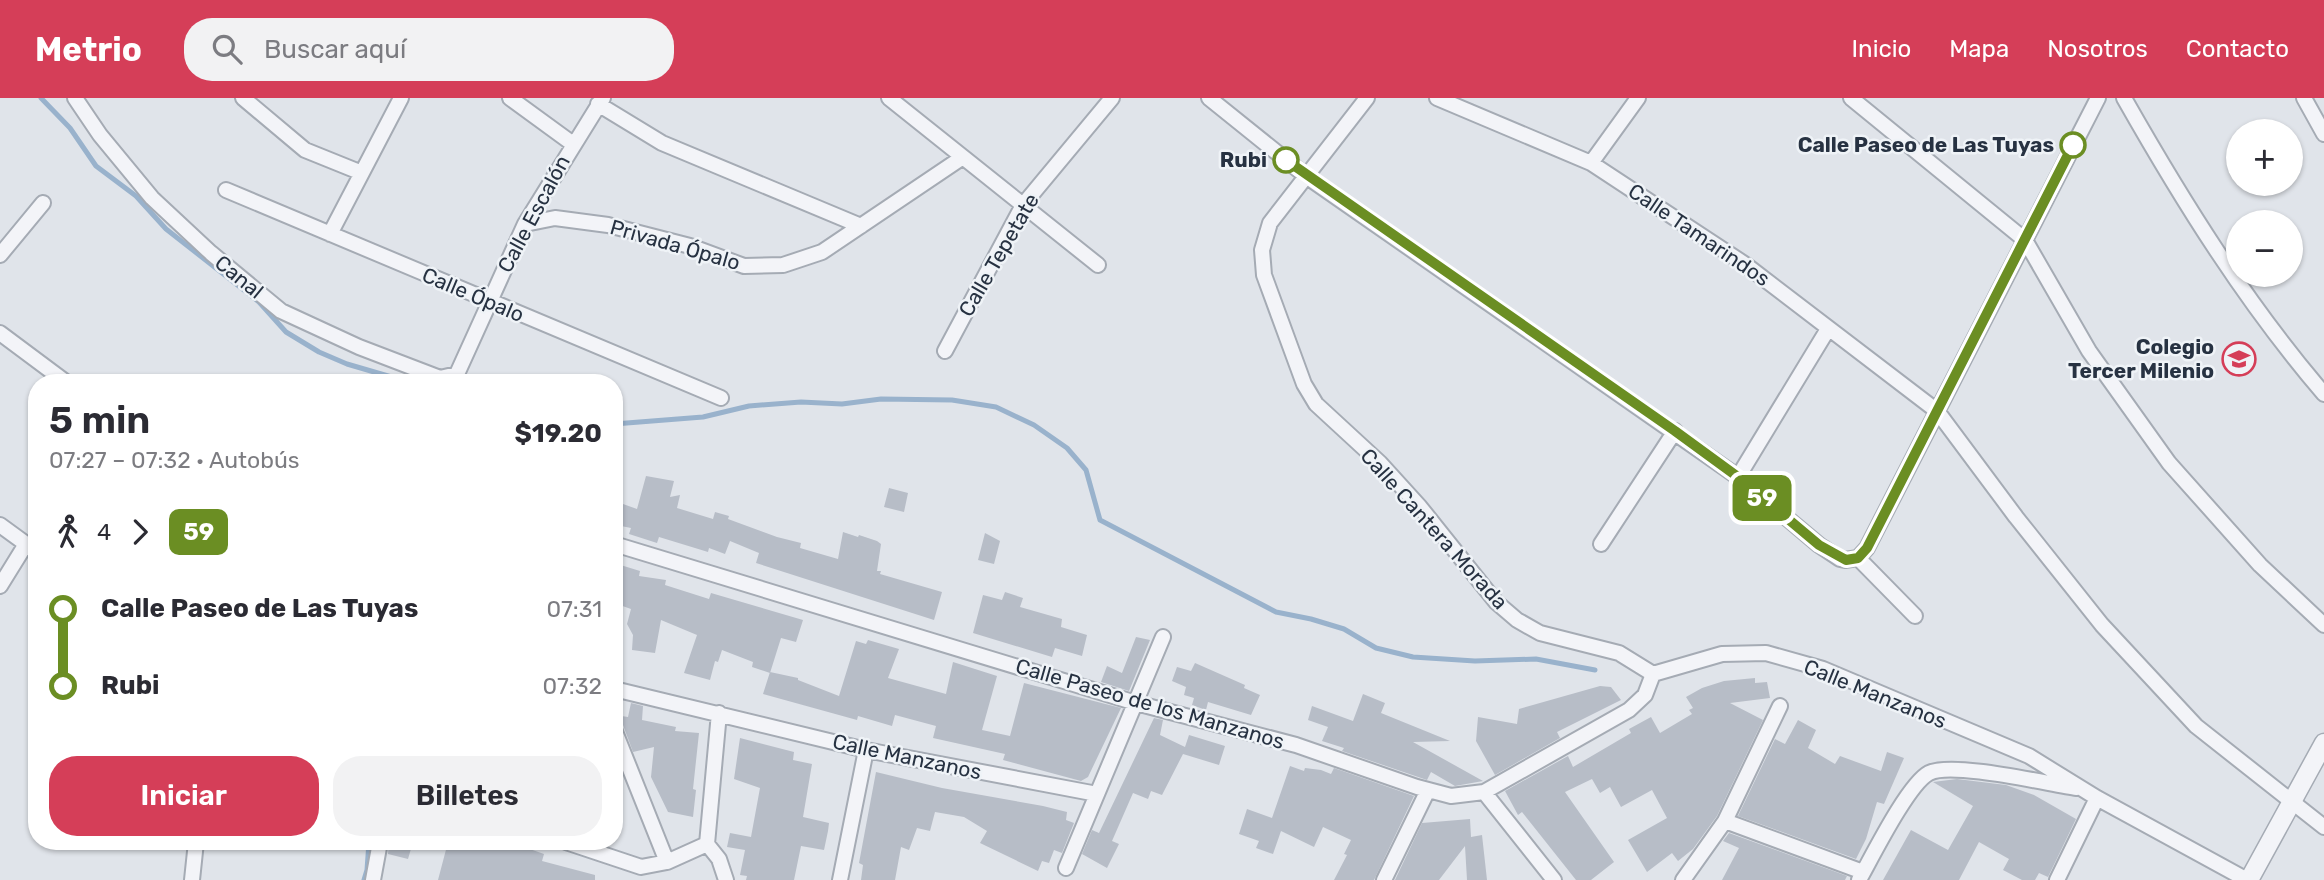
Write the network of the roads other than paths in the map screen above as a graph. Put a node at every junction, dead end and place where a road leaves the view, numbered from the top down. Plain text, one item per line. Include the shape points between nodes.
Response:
1 (75, 98) edge
2 (243, 98) edge
3 (401, 98) edge
4 (510, 98) edge
5 (889, 98) edge
6 (1112, 98) edge
7 (1209, 98) edge
8 (1367, 98) edge
9 (1437, 98) edge
10 (1638, 98) edge
11 (1850, 98) edge
12 (2098, 98) edge
13 (2124, 98) edge
14 (2304, 98) edge
15 (600, 101) edge
16 (2324, 134) edge
17 (572, 144) junction
18 (963, 157) junction
19 (1591, 163) junction
20 (362, 173) junction
21 (1306, 176) junction
22 (226, 190) dead end
23 (43, 203) dead end
24 (1023, 205) junction
25 (525, 224) junction
26 (861, 226) junction
27 (330, 234) junction
28 (2025, 240) junction
29 (0, 255) edge
30 (1098, 265) dead end
31 (489, 302) junction
32 (1828, 329) junction
33 (0, 333) edge
34 (945, 351) dead end
35 (55, 374) edge
36 (430, 374) edge
37 (457, 374) edge
38 (2324, 394) edge
39 (720, 398) dead end
40 (1937, 411) junction
41 (1675, 431) junction
42 (1738, 477) junction
43 (0, 525) edge
44 (1601, 544) dead end
45 (28, 546) edge
46 (623, 547) edge
47 (28, 552) edge
48 (1858, 558) junction
49 (0, 586) edge
50 (1915, 616) dead end
51 (2324, 625) edge
52 (1163, 637) dead end
53 (1653, 674) junction
54 (623, 691) edge
55 (1136, 703) junction
56 (1780, 706) dead end
57 (719, 713) junction
58 (2324, 743) edge
59 (866, 750) junction
60 (623, 752) edge
61 (1428, 790) junction
62 (1484, 792) junction
63 (1097, 794) junction
64 (2091, 794) junction
65 (2291, 803) junction
66 (1725, 821) junction
67 (2324, 827) edge
68 (707, 844) junction
69 (195, 850) edge
70 (379, 850) edge
71 (590, 850) edge
72 (667, 862) junction
73 (1066, 868) dead end
74 (1861, 876) edge
75 (192, 880) edge
76 (373, 880) edge
77 (726, 880) edge
78 (840, 880) edge
79 (1384, 880) edge
80 (1554, 880) edge
81 (1683, 880) edge
82 (2057, 880) edge
83 (2248, 880) edge

1 - 36 street, Canal via 152,198 281,311
2 - 20 street via 305,150
3 - 20 street
4 - 17 street
5 - 18 street
6 - 24 street, Calle Tepetate
7 - 21 street
8 - 21 street, Calle Cantera Morada
9 - 19 street, Calle Tamarindos
10 - 19 street
11 - 28 street
12 - 28 street
13 - 38 street via 2228,269
14 - 16 street
15 - 17 street, Calle Escalón
15 - 26 street via 662,144
17 - 25 street, Calle Escalón
18 - 24 street
18 - 26 street, Privada Ópalo
19 - 32 street, Calle Tamarindos via 1746,265
20 - 27 street
21 - 41 street
21 - 53 street, Calle Cantera Morada via 1270,223 1262,250 1264,275 1304,384 1316,404 1420,506 1496,602 1517,620 1540,633 1619,653
22 - 27 street, Calle Ópalo
23 - 29 street
24 - 30 street
24 - 34 street, Calle Tepetate
25 - 26 street, Privada Ópalo via 555,218 608,225 690,246 744,266 783,265 822,252
25 - 31 street, Calle Escalón
27 - 31 street, Calle Ópalo
28 - 40 street
28 - 51 street via 2089,351 2169,463 2260,565
31 - 37 street, Calle Escalón
31 - 39 street, Calle Ópalo
32 - 40 street, Calle Tamarindos
32 - 42 street
33 - 35 street
40 - 48 street
40 - 65 street, Calle Tamarindos via 2102,625 2196,726
41 - 42 street
41 - 44 street
42 - 48 street via 1819,545 1840,559
43 - 45 street
46 - 55 street, Calle Paseo de los Manzanos
47 - 49 street
48 - 50 street
52 - 55 street
53 - 62 street, Calle Paseo de los Manzanos via 1645,695 1629,710
53 - 64 street, Calle Manzanos via 1722,654 1766,653 1823,669 2029,756
54 - 57 street, Calle Manzanos
55 - 61 street, Calle Paseo de los Manzanos via 1296,746
55 - 63 street
56 - 66 street
57 - 59 street, Calle Manzanos
57 - 68 street
58 - 65 street
59 - 63 street, Calle Manzanos
59 - 78 street
60 - 72 street
61 - 62 street, Calle Paseo de los Manzanos via 1451,796
61 - 79 street
62 - 80 street
63 - 73 street
64 - 74 street, Calle Manzanos via 1954,768 1930,773 1913,788
64 - 82 street
64 - 83 street, Calle Manzanos
65 - 67 street, Calle Tamarindos
65 - 83 street
66 - 74 street
66 - 81 street
68 - 72 street
68 - 77 street via 719,859
69 - 75 street
70 - 76 street
71 - 72 street via 641,867

